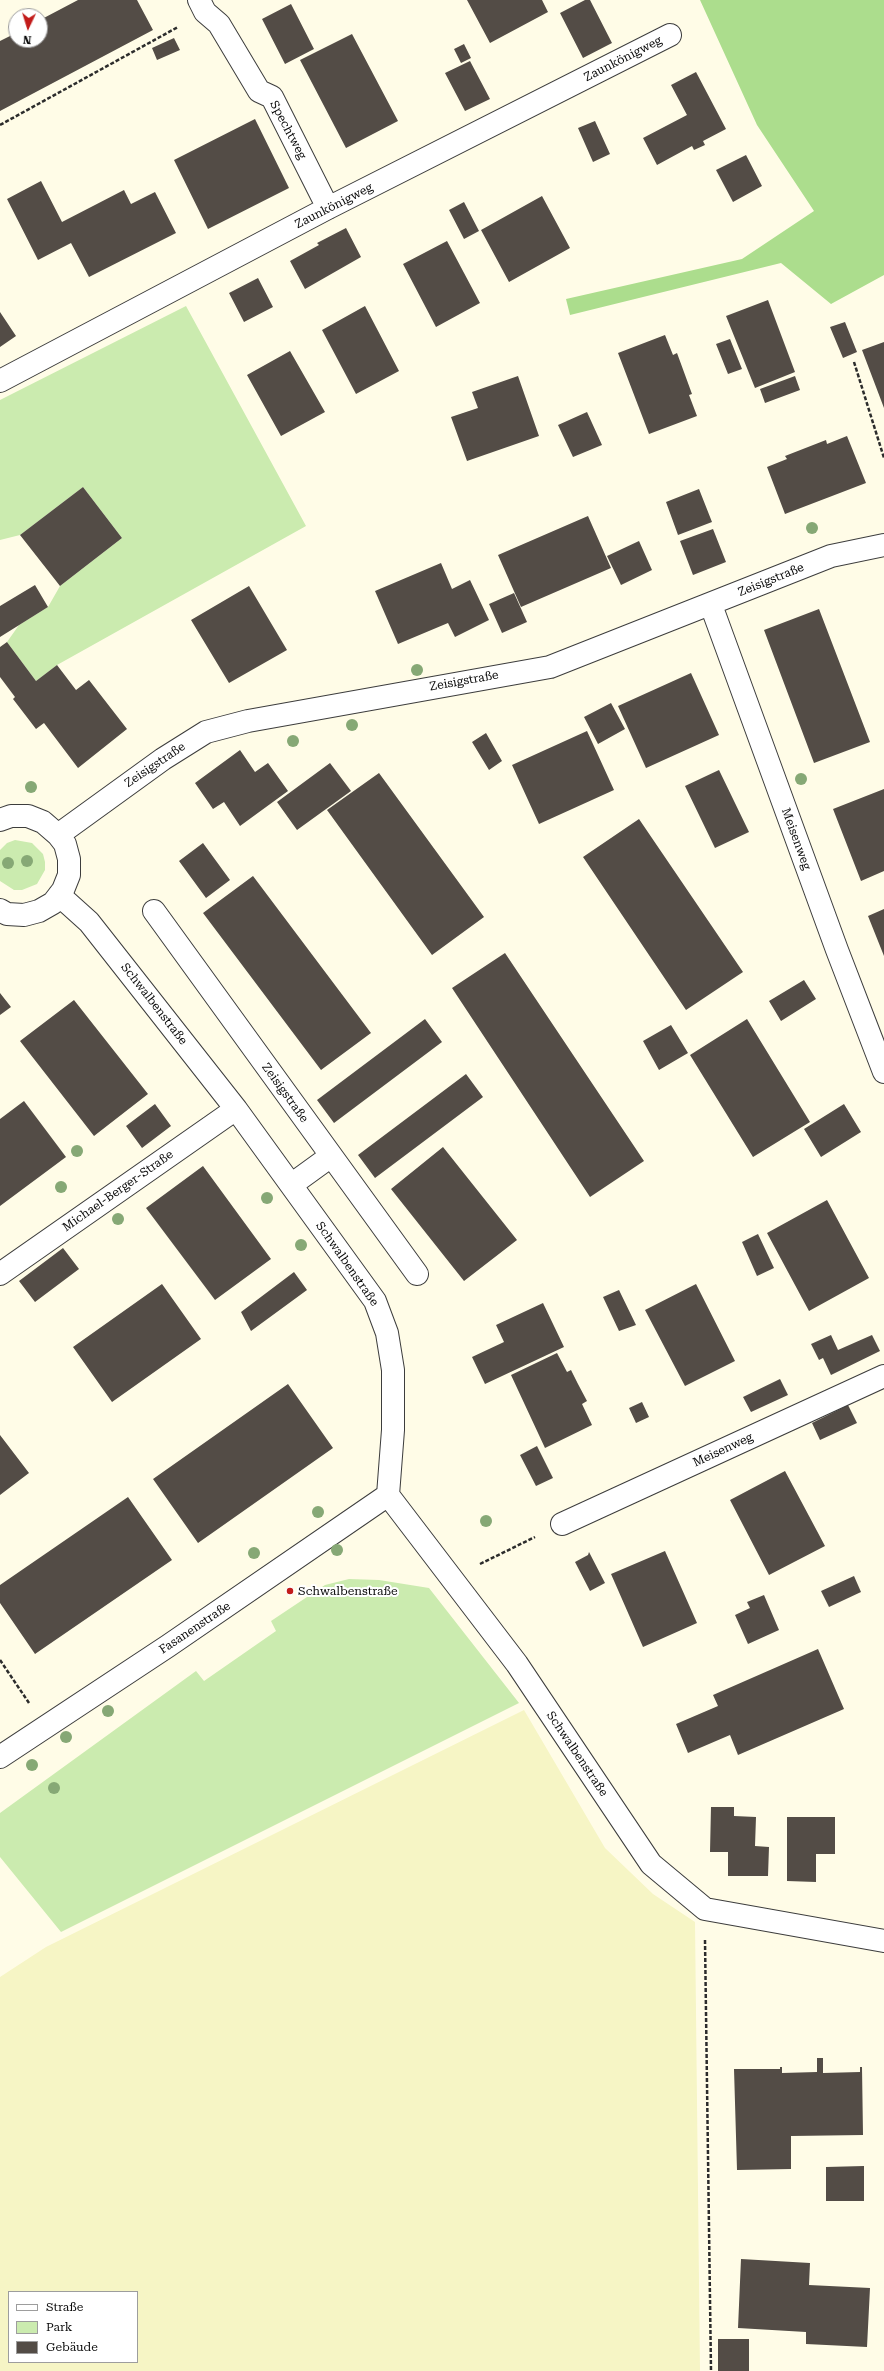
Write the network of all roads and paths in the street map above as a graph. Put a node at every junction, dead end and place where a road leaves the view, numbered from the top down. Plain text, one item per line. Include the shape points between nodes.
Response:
1 (202, 6) edge
2 (670, 35) dead end
3 (0, 125) edge
4 (328, 208) junction
5 (854, 362) dead end
6 (0, 382) edge
7 (884, 458) edge
8 (884, 544) edge
9 (711, 605) junction
10 (0, 820) edge
11 (58, 835) junction
12 (59, 895) junction
13 (0, 910) edge
14 (154, 911) dead end
15 (884, 1072) edge
16 (236, 1109) junction
17 (331, 1156) junction
18 (291, 1185) junction
19 (0, 1274) edge
20 (418, 1274) dead end
21 (884, 1376) edge
22 (388, 1496) junction
23 (562, 1524) joint
24 (452, 1578) junction
25 (0, 1660) edge
26 (46, 1728) junction
27 (0, 1757) edge
28 (705, 1909) junction
29 (884, 1941) edge
30 (710, 2371) edge

1 - 3 path
1 - 4 street, Spechtweg via 219,24 259,91 272,97
2 - 4 street, Zaunkönigweg
4 - 6 street, Zaunkönigweg
5 - 7 path
8 - 9 street, Zeisigstraße via 831,556
9 - 11 street, Zeisigstraße via 550,667 248,720 206,732 163,759
9 - 15 street, Meisenweg
10 - 11 street via 11,816 28,816 43,822
11 - 12 street via 65,844 69,859 69,876
12 - 13 street via 53,903 39,911 24,915 7,914
12 - 16 street, Schwalbenstraße via 89,922
14 - 17 street, Zeisigstraße
16 - 18 street, Schwalbenstraße
16 - 19 street, Michael-Berger-Straße
17 - 18 street
17 - 20 street, Zeisigstraße
18 - 22 street, Schwalbenstraße via 375,1301 387,1333 393,1370 393,1430
21 - 23 street, Meisenweg
22 - 24 street, Schwalbenstraße
22 - 26 street, Fasanenstraße
23 - 24 path
24 - 28 street, Schwalbenstraße via 517,1664 651,1864
25 - 26 path
26 - 27 street, Fasanenstraße
28 - 29 street, Schwalbenstraße
28 - 30 path

